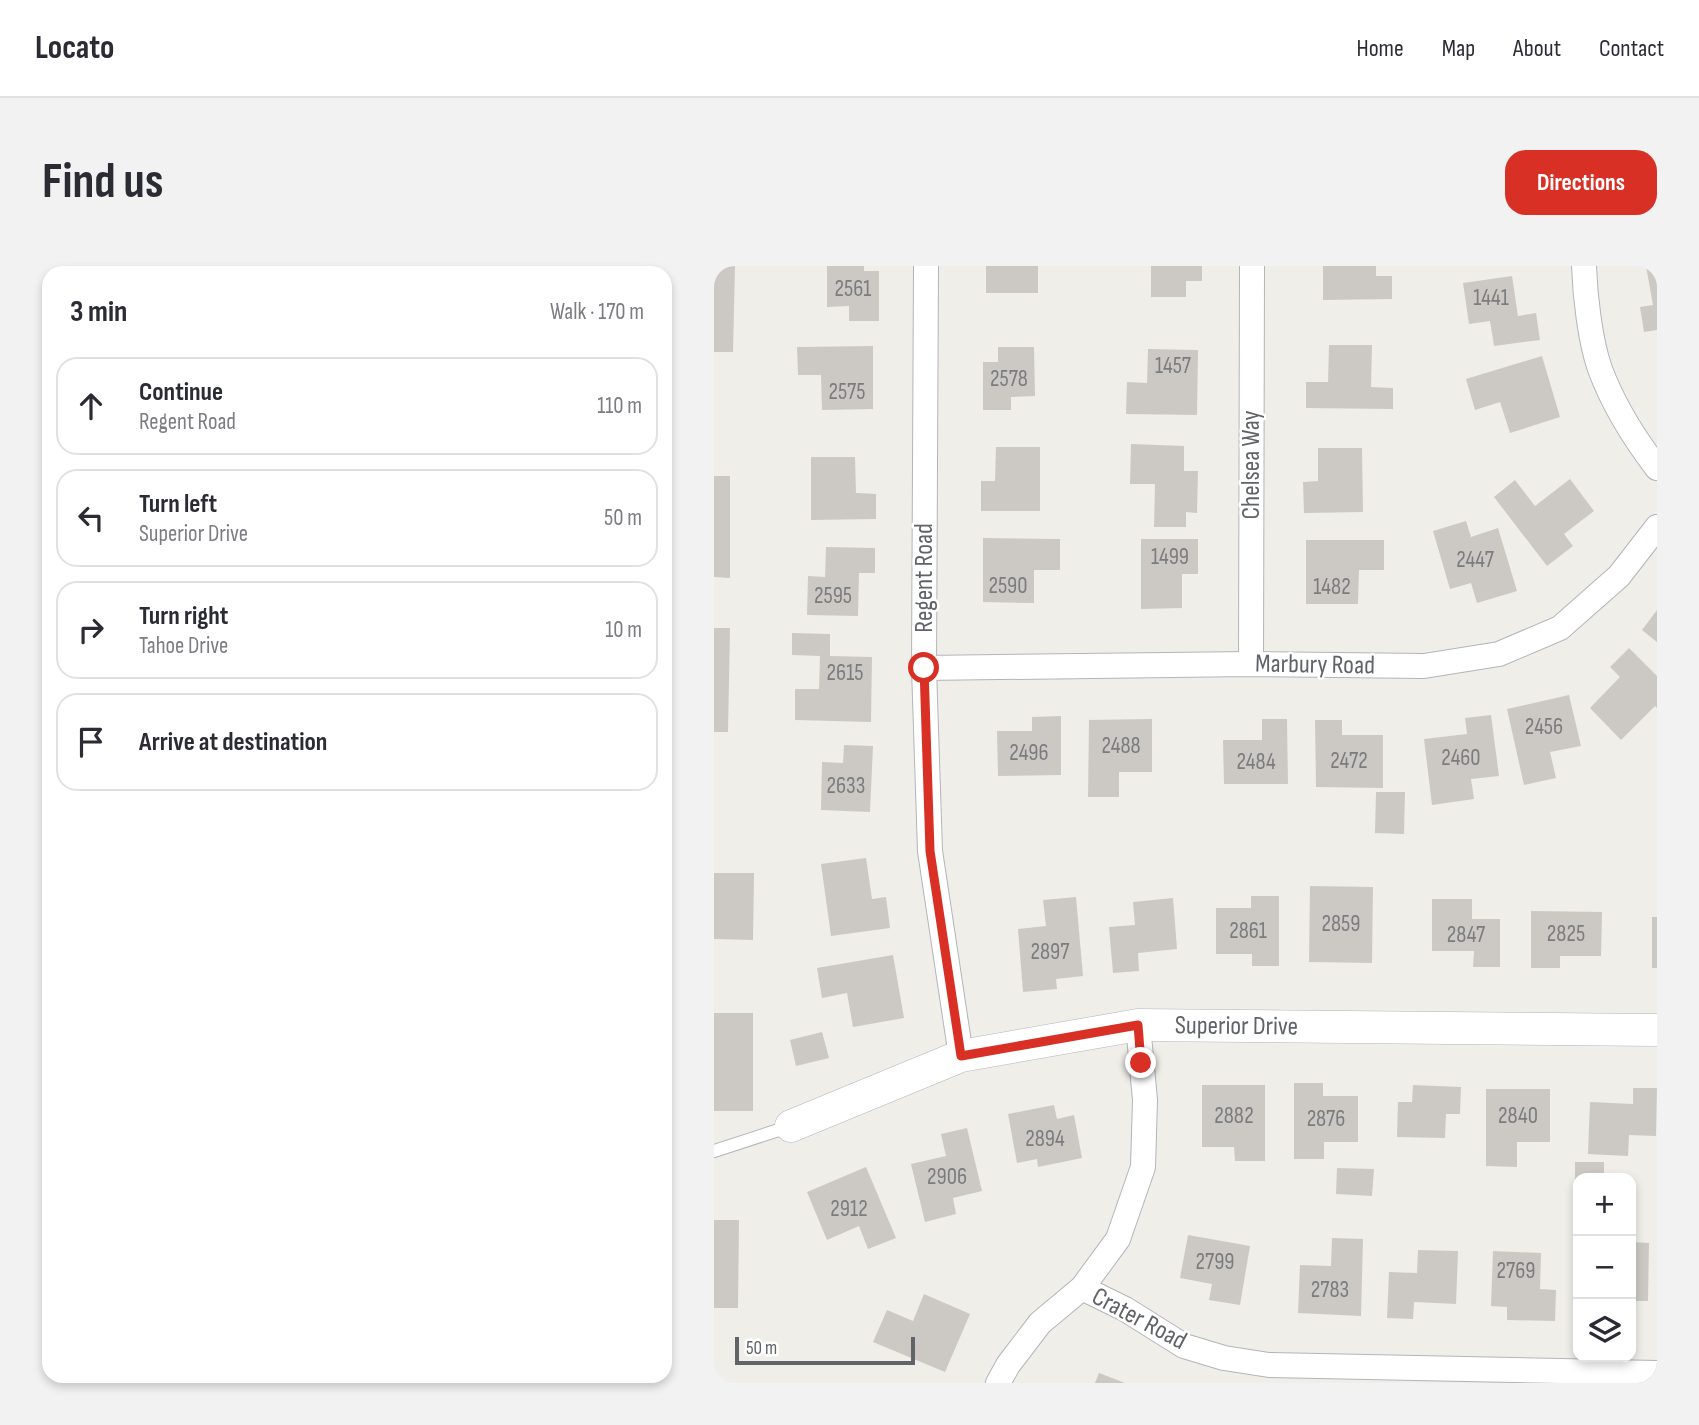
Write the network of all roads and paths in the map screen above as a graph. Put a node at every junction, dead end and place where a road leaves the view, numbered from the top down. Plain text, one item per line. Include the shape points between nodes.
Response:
1 (926, 266) edge
2 (1252, 266) edge
3 (1584, 266) edge
4 (1657, 468) edge
5 (1657, 527) edge
6 (1251, 664) junction
7 (924, 668) junction
8 (1138, 1025) junction
9 (1657, 1030) edge
10 (961, 1056) junction
11 (791, 1126) joint
12 (714, 1151) edge
13 (1082, 1288) junction
14 (1657, 1373) edge
15 (998, 1383) edge

1 - 7 street, Regent Road
2 - 6 street, Chelsea Way
3 - 4 street via 1600,368 1634,439
5 - 6 street, Marbury Road via 1619,576 1559,628 1499,654 1424,666
6 - 7 street, Marbury Road
7 - 10 street, Regent Road via 930,851
8 - 9 street, Superior Drive
8 - 10 street, Superior Drive
8 - 13 street via 1145,1100 1143,1167 1118,1239
10 - 11 street, Superior Drive
11 - 12 lane
13 - 14 street, Crater Road via 1184,1346 1269,1365
13 - 15 street via 1040,1324

